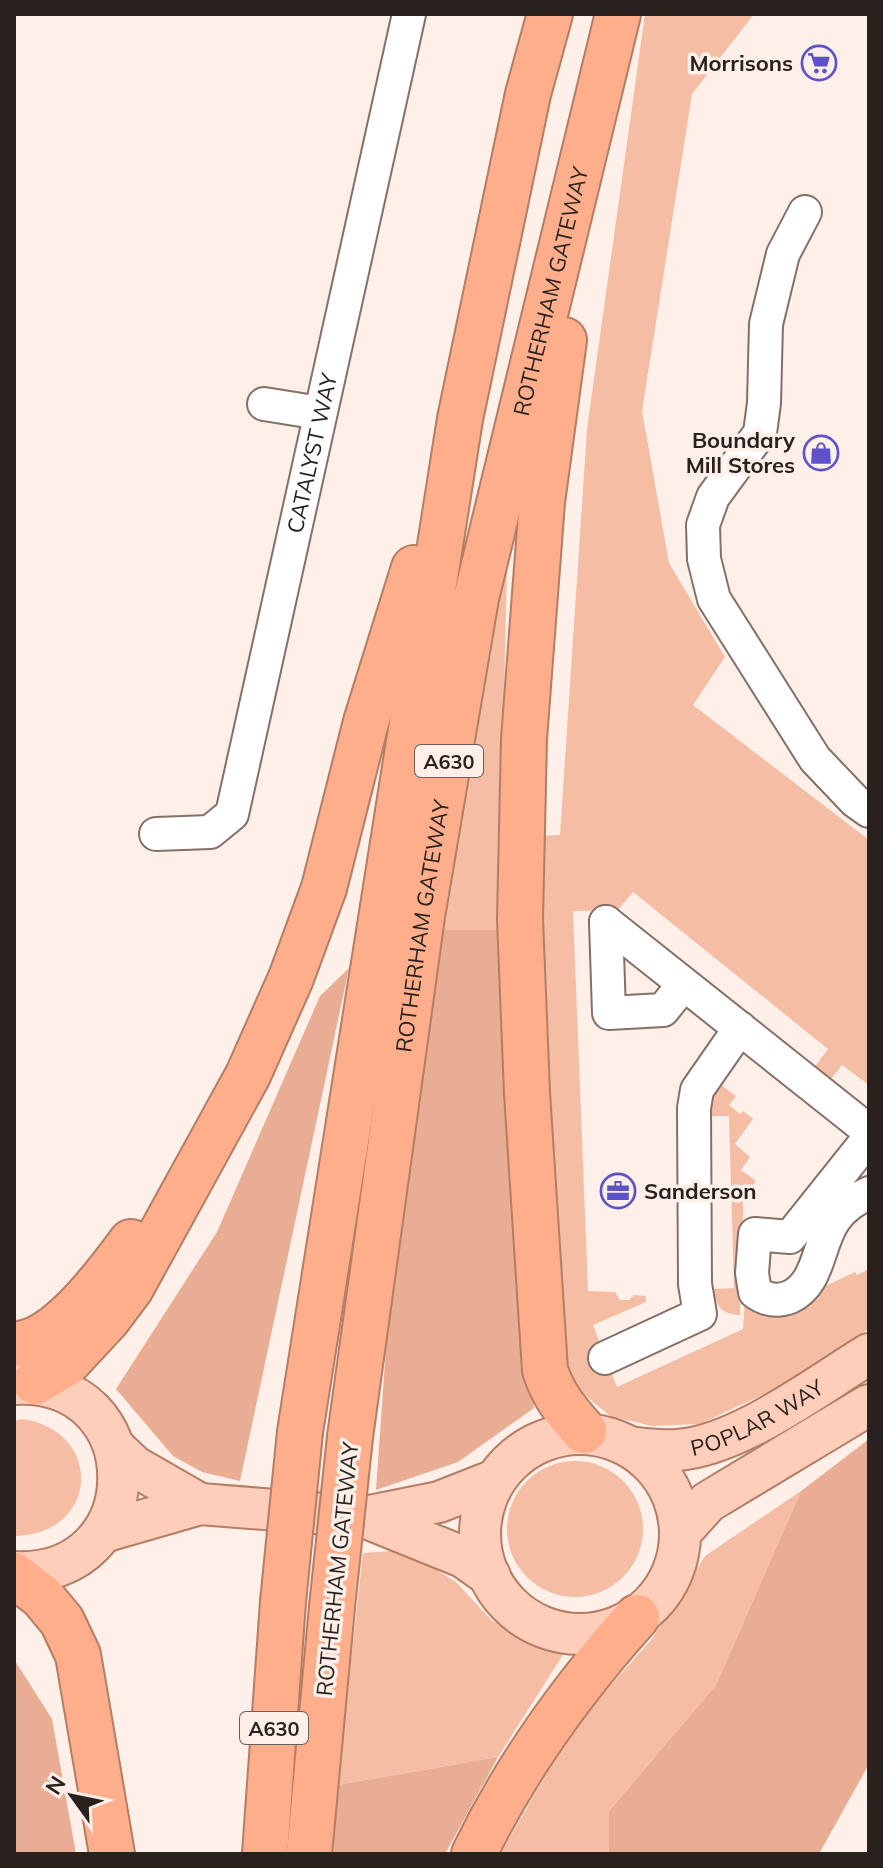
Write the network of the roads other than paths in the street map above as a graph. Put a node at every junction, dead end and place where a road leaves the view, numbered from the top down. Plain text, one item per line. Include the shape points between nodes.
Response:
1 (409, 14) edge
2 (550, 14) edge
3 (618, 14) edge
4 (597, 94) junction
5 (805, 212) dead end
6 (264, 404) dead end
7 (320, 413) junction
8 (460, 419) junction
9 (869, 811) edge
10 (156, 834) dead end
11 (683, 985) dead end
12 (740, 1028) junction
13 (232, 1105) junction
14 (869, 1131) edge
15 (869, 1138) edge
16 (869, 1193) edge
17 (14, 1344) edge
18 (869, 1354) edge
19 (605, 1358) dead end
20 (25, 1383) edge
21 (869, 1405) edge
22 (584, 1431) junction
23 (115, 1448) junction
24 (634, 1448) junction
25 (495, 1480) junction
26 (200, 1504) junction
27 (364, 1517) junction
28 (103, 1532) junction
29 (680, 1533) junction
30 (14, 1573) edge
31 (490, 1576) junction
32 (14, 1605) edge
33 (637, 1617) junction
34 (81, 1680) junction
35 (112, 1854) edge
36 (265, 1854) edge
37 (309, 1854) edge
38 (474, 1854) edge

1 - 7 street, CATALYST WAY
2 - 8 highway, ROTHERHAM GATEWAY / A630 via 528,94
3 - 4 highway, ROTHERHAM GATEWAY / A630
4 - 22 highway, A630 via 542,502 524,739 520,919 545,1370 556,1398
4 - 37 highway, ROTHERHAM GATEWAY / A630, bridge via 476,598 422,916 350,1437
5 - 9 street via 783,254 766,324 760,433 713,497 703,525 704,559 714,599 815,759
6 - 7 street
7 - 10 street, CATALYST WAY via 232,814 210,832
8 - 13 highway, A630 via 366,722 324,888 291,978
8 - 36 highway, ROTHERHAM GATEWAY / A630, bridge via 300,1432
11 - 12 street
12 - 14 street
12 - 19 street via 695,1099 695,1284 700,1314
13 - 17 highway via 69,1316 40,1339
13 - 20 highway, A630 via 131,1288 67,1363
15 - 16 street via 790,1237 755,1234 755,1292 781,1300 803,1291 834,1220 847,1204
18 - 24 main road, POPLAR WAY via 731,1436 677,1450
20 - 23 main road via 67,1393 83,1403 97,1415
21 - 29 main road, POPLAR WAY via 708,1502
22 - 24 main road
22 - 25 main road via 545,1439 520,1453
23 - 26 main road via 134,1466
23 - 28 main road via 120,1483
24 - 29 main road via 658,1471 675,1500
25 - 27 main road via 439,1502
25 - 31 main road via 479,1527 482,1559
26 - 27 main road
26 - 28 main road
27 - 31 main road via 463,1557
28 - 30 main road via 69,1562
29 - 33 main road via 673,1571
30 - 34 highway via 62,1621 78,1655
31 - 33 main road via 516,1612 544,1628 576,1635 608,1631
32 - 34 highway via 51,1639
33 - 38 highway via 575,1690
34 - 35 highway

